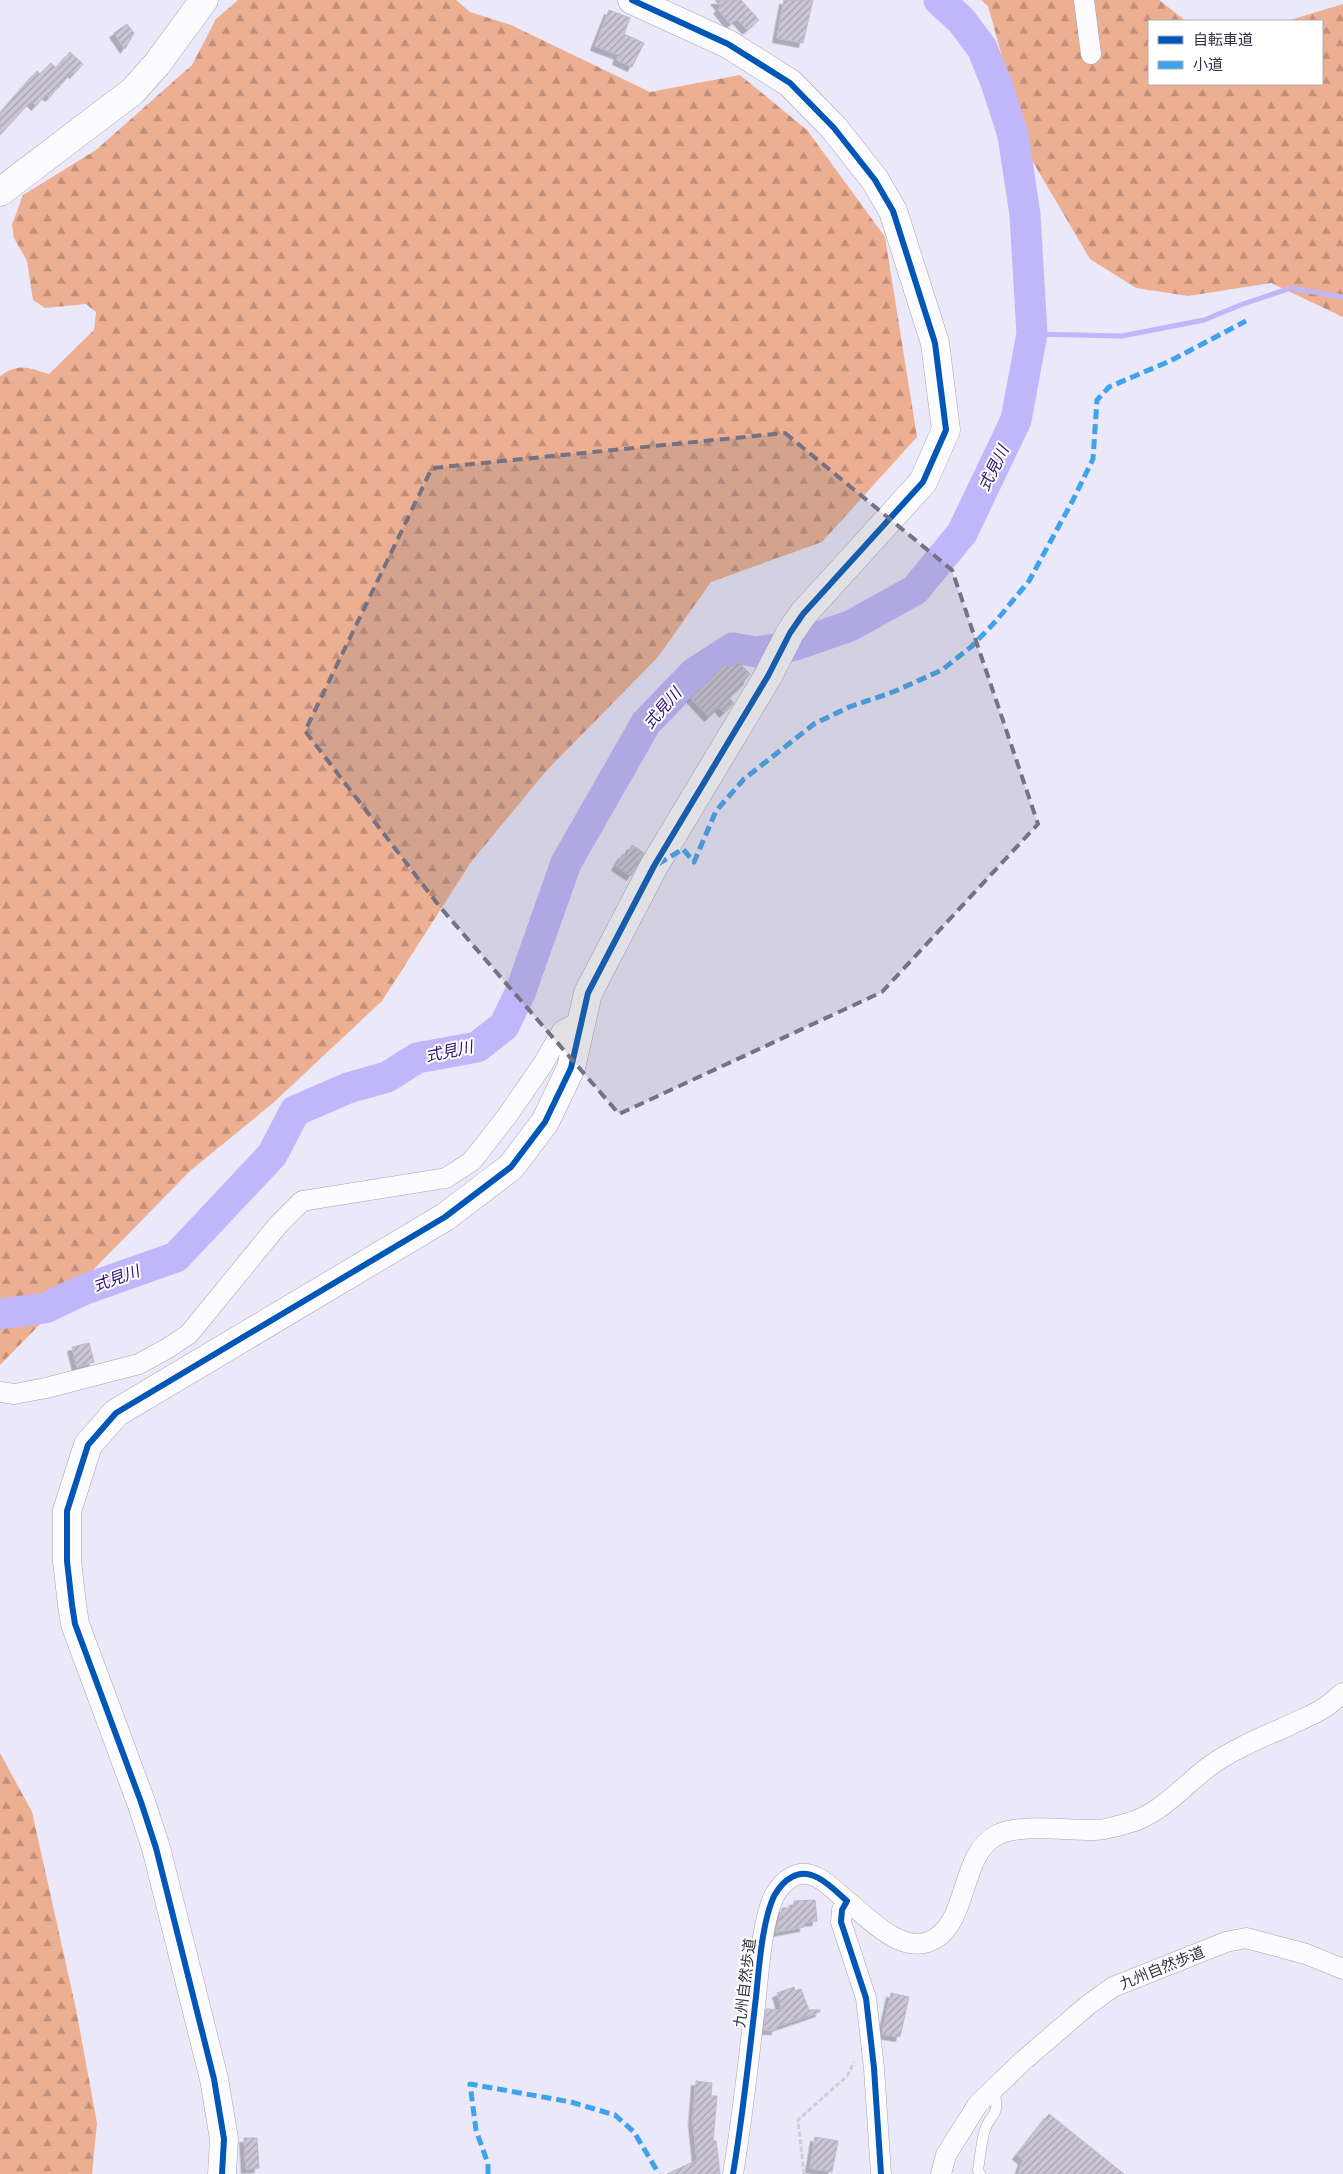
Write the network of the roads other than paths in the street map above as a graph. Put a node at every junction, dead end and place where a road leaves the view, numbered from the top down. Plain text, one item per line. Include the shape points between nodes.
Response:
1 (204, 0) edge
2 (632, 0) edge
3 (1084, 0) edge
4 (1091, 54) dead end
5 (0, 192) edge
6 (582, 1020) junction
7 (0, 1392) edge
8 (1343, 1693) edge
9 (847, 1901) junction
10 (1343, 1969) edge
11 (994, 2089) junction
12 (877, 2170) edge
13 (222, 2174) edge
14 (733, 2174) edge
15 (941, 2174) edge
16 (980, 2174) edge

1 - 5 street via 133,91
2 - 6 street via 728,44 790,83 834,128 875,180 893,210 935,343 946,430 923,482 803,614 790,633 768,676 654,866 588,993
3 - 4 street
6 - 7 street via 562,1031 507,1116 472,1161 446,1178 302,1201 278,1225 189,1334 168,1348 139,1364 100,1376 14,1394
6 - 13 street via 571,1068 545,1122 511,1167 445,1217 116,1413 88,1445 72,1492 67,1511 67,1561 75,1624 156,1848 214,2079 224,2140
8 - 9 street, 九州自然歩道 via 1322,1710 1213,1764 1154,1810 1130,1823 1097,1830 1005,1831 992,1838 982,1848 966,1881 955,1916 945,1932 928,1942 912,1944 895,1938
9 - 12 street via 841,1922 866,1998 874,2068
9 - 14 street, 九州自然歩道 via 821,1878 808,1874 793,1876 781,1886 774,1898 762,1941
10 - 11 street, 九州自然歩道 via 1306,1954 1246,1938 1226,1942 1113,1987 1088,2005
11 - 15 street, 九州自然歩道 via 978,2104 961,2130 946,2155
11 - 16 lane via 998,2104 984,2131

